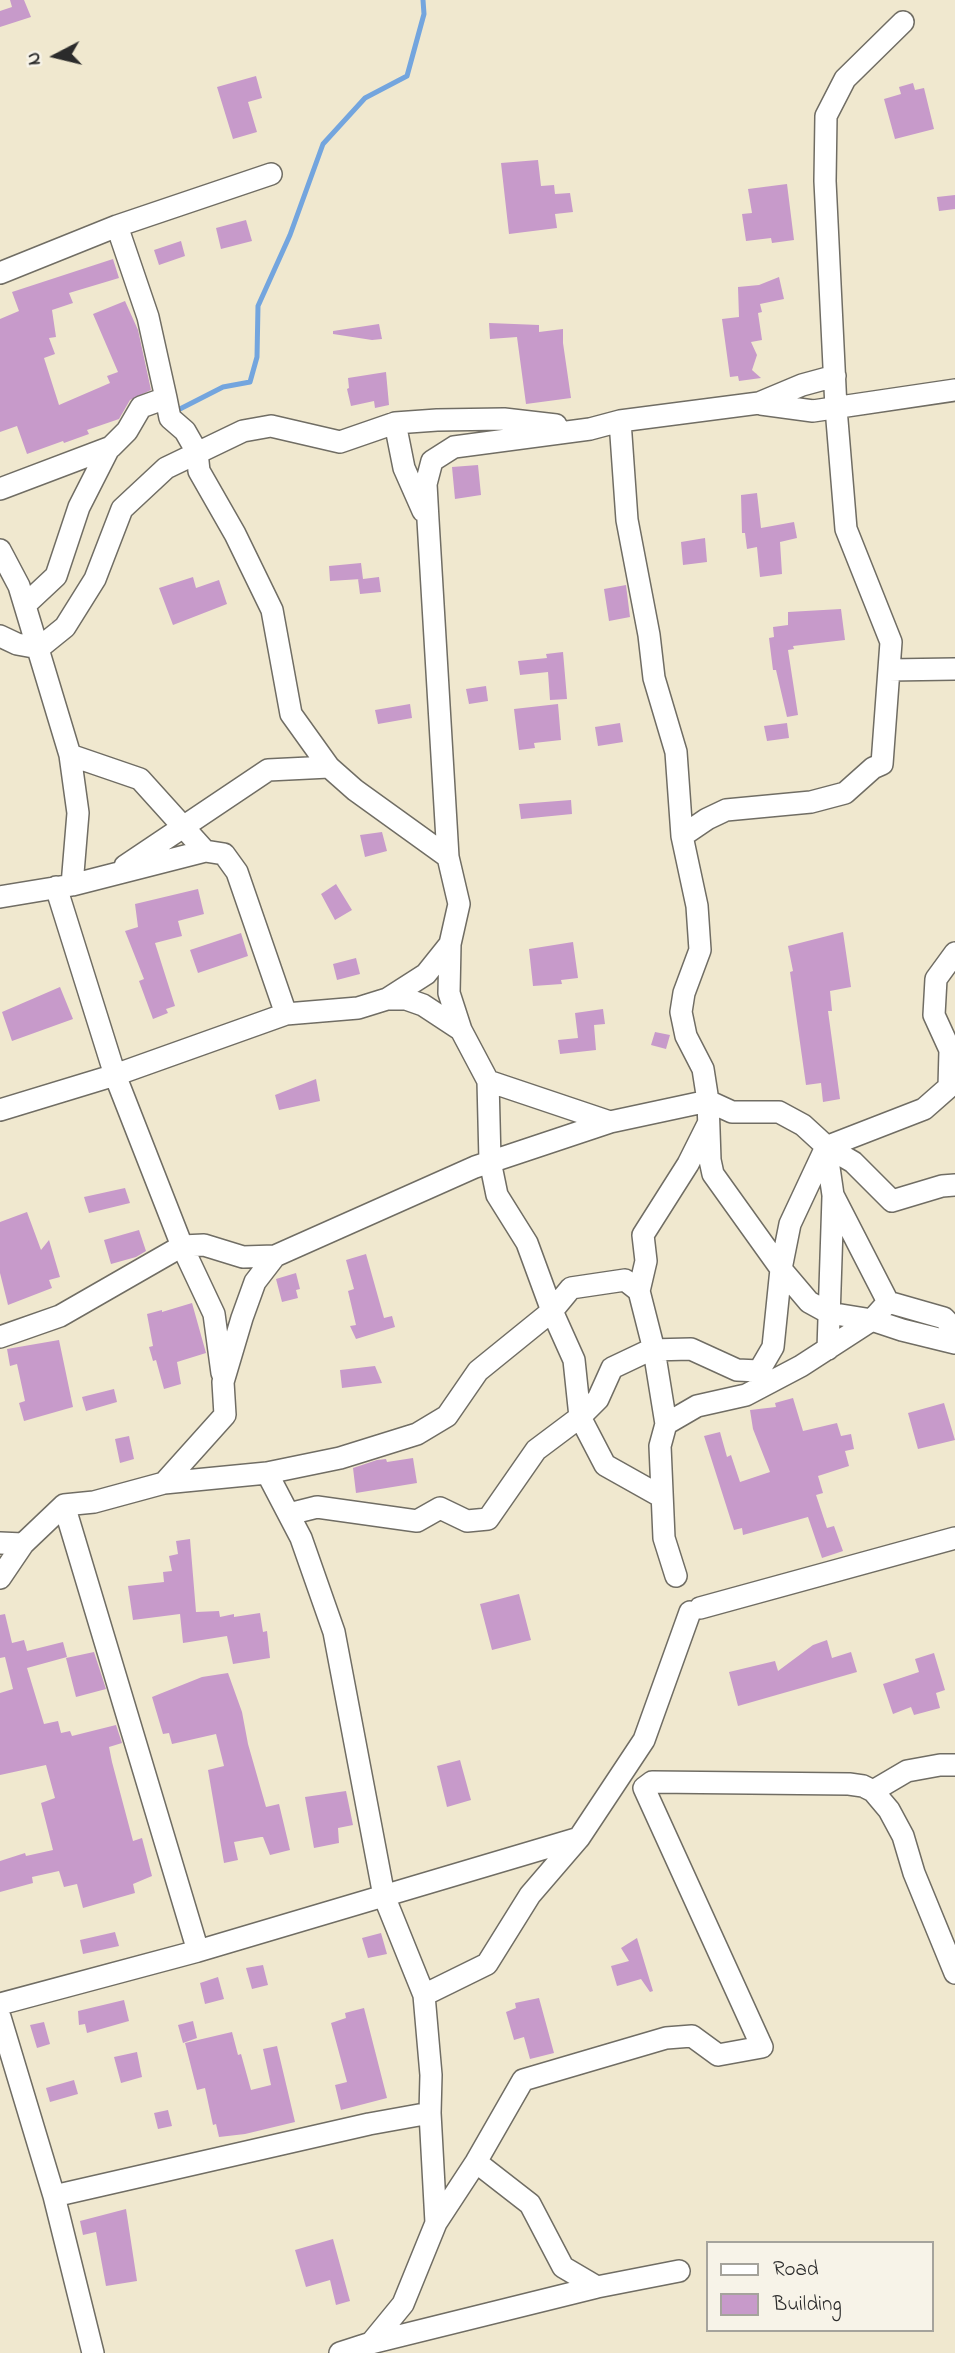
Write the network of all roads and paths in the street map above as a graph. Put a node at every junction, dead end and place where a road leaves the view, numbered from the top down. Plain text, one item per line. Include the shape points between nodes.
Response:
1 (903, 22) dead end
2 (271, 174) dead end
3 (117, 226) junction
4 (0, 273) edge
5 (835, 376) junction
6 (955, 390) edge
7 (166, 398) junction
8 (759, 403) junction
9 (836, 408) junction
10 (620, 421) junction
11 (395, 424) junction
12 (590, 429) junction
13 (109, 448) junction
14 (197, 452) junction
15 (0, 489) edge
16 (428, 520) junction
17 (0, 550) edge
18 (25, 605) junction
19 (0, 636) edge
20 (39, 648) junction
21 (955, 669) edge
22 (889, 670) junction
23 (70, 755) junction
24 (329, 766) junction
25 (183, 827) junction
26 (682, 836) junction
27 (205, 851) junction
28 (448, 857) junction
29 (113, 874) junction
30 (64, 886) junction
31 (0, 897) edge
32 (450, 944) junction
33 (955, 953) edge
34 (387, 999) junction
35 (286, 1014) junction
36 (461, 1030) junction
37 (116, 1076) junction
38 (488, 1081) junction
39 (0, 1110) edge
40 (708, 1112) junction
41 (610, 1122) junction
42 (826, 1147) junction
43 (490, 1161) junction
44 (955, 1185) edge
45 (833, 1195) junction
46 (182, 1247) junction
47 (275, 1256) junction
48 (781, 1269) junction
49 (639, 1291) junction
50 (888, 1302) junction
51 (552, 1311) junction
52 (829, 1312) junction
53 (872, 1320) junction
54 (955, 1330) edge
55 (0, 1337) edge
56 (955, 1343) edge
57 (828, 1349) junction
58 (654, 1350) junction
59 (223, 1382) junction
60 (580, 1417) junction
61 (666, 1424) junction
62 (267, 1473) junction
63 (164, 1483) junction
64 (662, 1497) junction
65 (64, 1505) junction
66 (289, 1514) junction
67 (955, 1538) edge
68 (0, 1543) edge
69 (23, 1544) junction
70 (676, 1576) dead end
71 (0, 1578) edge
72 (955, 1765) edge
73 (873, 1791) junction
74 (579, 1838) junction
75 (384, 1896) junction
76 (198, 1951) junction
77 (955, 1973) edge
78 (424, 1996) junction
79 (0, 2004) edge
80 (0, 2017) edge
81 (430, 2113) junction
82 (476, 2162) junction
83 (54, 2196) junction
84 (436, 2222) junction
85 (678, 2270) dead end
86 (597, 2287) junction
87 (371, 2343) junction
88 (93, 2353) edge
89 (340, 2353) edge

1 - 5 street via 845,79 826,116
2 - 3 street
3 - 4 street
3 - 7 street via 148,317
5 - 8 street
5 - 9 street
6 - 9 street
7 - 13 street via 141,407 127,431
7 - 14 street via 170,418 185,431
8 - 9 street via 813,411
8 - 10 street
9 - 22 street via 846,529 891,642
10 - 12 street
10 - 26 street via 627,520 654,678 676,752
11 - 12 street via 504,419
11 - 14 street via 340,442 271,426 243,431
11 - 16 street via 404,468
12 - 16 street via 454,447 432,461 426,484
13 - 15 street
13 - 18 street via 79,507 56,576
14 - 20 street via 166,468 122,509 95,579 65,626
14 - 24 street via 199,471 272,610 291,714
16 - 28 street
17 - 18 street
18 - 20 street
19 - 20 street
20 - 23 street
21 - 22 street
22 - 26 street via 883,764 845,793 811,802 726,810
23 - 25 street via 140,779
23 - 30 street via 78,813
24 - 25 street via 268,770
24 - 28 street
25 - 27 street
25 - 29 street
26 - 40 street via 697,906 700,950 681,1012 686,1036 703,1069
27 - 29 street
27 - 35 street via 224,854 237,872
28 - 32 street via 459,904
29 - 30 street
30 - 31 street
30 - 37 street
32 - 34 street via 426,974
32 - 36 street via 449,993
33 - 42 street via 936,979 934,1015 950,1050 949,1087 924,1109
34 - 35 street via 358,1008
34 - 36 street via 424,1005
35 - 37 street
36 - 38 street
37 - 39 street
37 - 46 street
38 - 41 street
38 - 43 street
40 - 41 street
40 - 42 street via 779,1112 803,1125
40 - 48 street via 713,1174
40 - 49 street via 688,1164 643,1235 646,1261
41 - 43 street
42 - 44 street via 853,1162 892,1201
42 - 45 street
42 - 48 street via 790,1224
43 - 47 street
43 - 51 street via 497,1195 527,1243
45 - 50 street
45 - 52 street
46 - 47 street via 204,1245 243,1257
46 - 55 street via 60,1316
46 - 59 street via 214,1314
47 - 59 street via 255,1282
48 - 52 street via 809,1302
48 - 58 street via 773,1347 759,1371 737,1370 691,1349
49 - 51 street via 625,1280 571,1288
49 - 58 street
50 - 53 street
50 - 54 street via 944,1318
51 - 60 street via 574,1360
51 - 62 street via 478,1371 447,1416 417,1434 340,1458
52 - 53 street
52 - 57 street
53 - 56 street
53 - 57 street
57 - 61 street via 746,1395 697,1406
58 - 60 street via 612,1368 598,1399
58 - 61 street
59 - 63 street via 225,1415
60 - 64 street via 606,1465
60 - 66 street via 536,1450 488,1519 467,1521 440,1508 416,1521 317,1507
61 - 64 street via 660,1446
62 - 63 street
62 - 66 street
63 - 65 street via 94,1502
64 - 70 street via 664,1538
65 - 69 street
65 - 76 street
66 - 75 street via 334,1632
67 - 74 street via 695,1610 644,1740
68 - 69 street
69 - 71 street
72 - 73 street via 907,1771
73 - 77 street via 903,1836
73 - 82 street via 849,1784 659,1780 643,1788 762,2047 718,2055 692,2036 666,2038 523,2080
74 - 75 street
74 - 78 street via 530,1895 487,1964
75 - 76 street
75 - 78 street
76 - 79 street
78 - 81 street
80 - 83 street
81 - 83 street
81 - 84 street
82 - 84 street
82 - 86 street via 530,2204 563,2267
83 - 88 street
84 - 87 street via 403,2304
85 - 86 street
86 - 87 street
87 - 89 street

